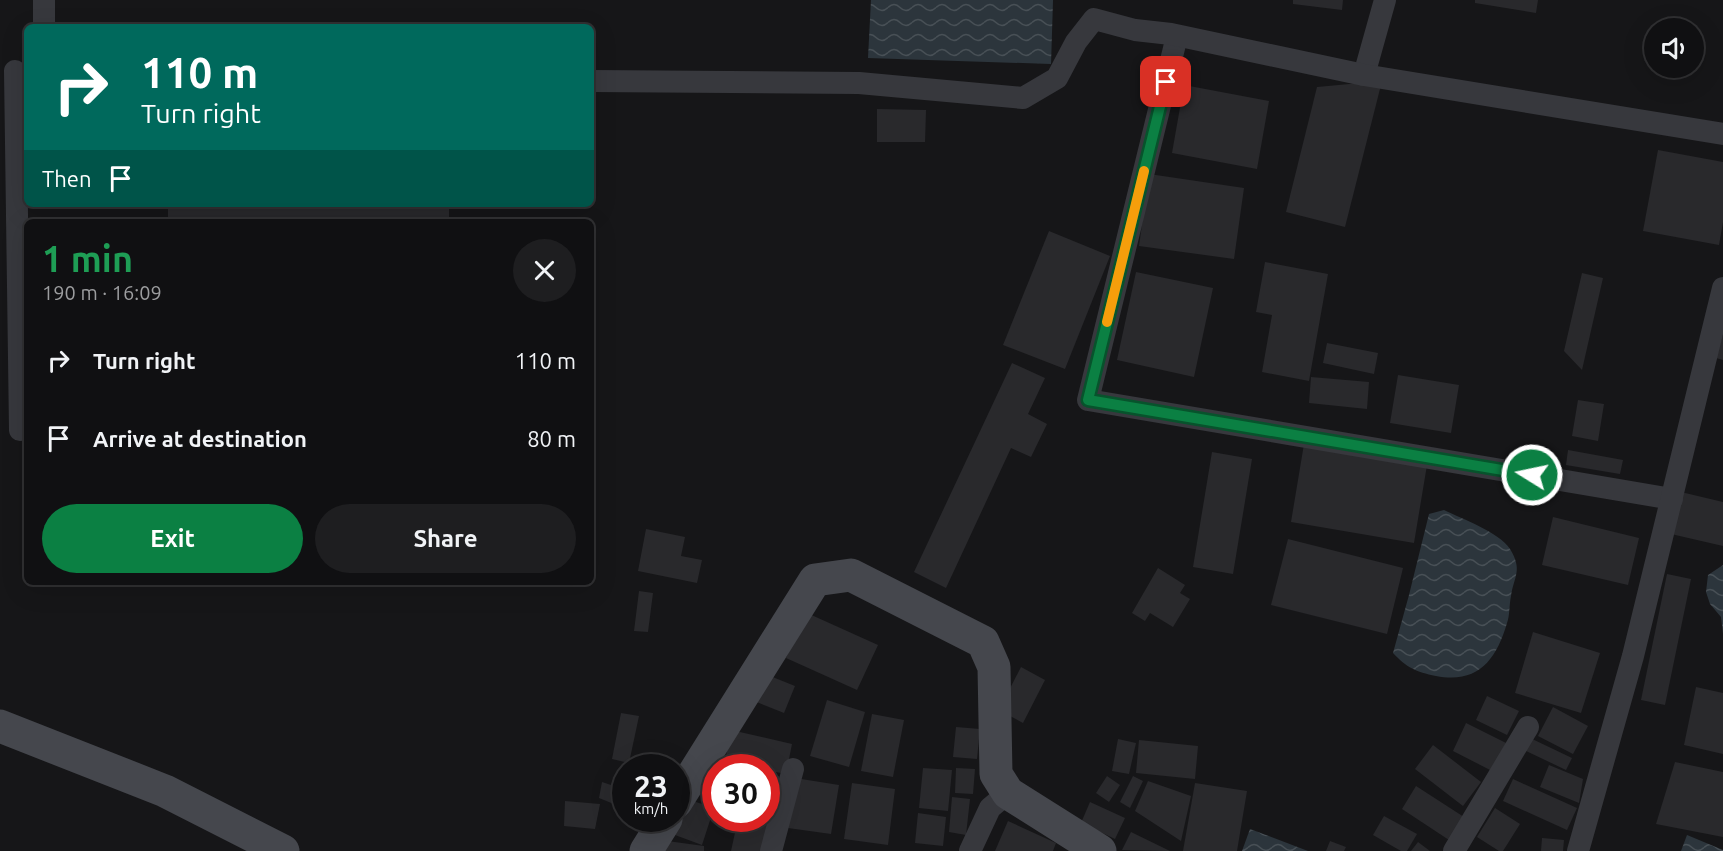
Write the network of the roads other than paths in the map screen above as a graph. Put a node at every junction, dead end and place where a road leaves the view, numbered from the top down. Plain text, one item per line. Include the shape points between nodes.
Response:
1 (44, 0) edge
2 (1385, 0) edge
3 (44, 24) edge
4 (1177, 36) junction
5 (14, 71) edge
6 (1364, 75) junction
7 (594, 81) edge
8 (1723, 134) edge
9 (1723, 288) edge
10 (20, 430) dead end
11 (1672, 499) junction
12 (0, 726) edge
13 (1528, 727) dead end
14 (793, 769) dead end
15 (690, 780) edge
16 (1008, 793) junction
17 (657, 832) edge
18 (283, 851) edge
19 (645, 851) edge
20 (771, 851) edge
21 (970, 851) edge
22 (1100, 851) edge
23 (1454, 851) edge
24 (1578, 851) edge

1 - 3 street
2 - 6 street
4 - 6 street
4 - 7 street via 1135,30 1094,18 1057,78 1023,98 859,83
4 - 11 street via 1088,400
5 - 10 street
6 - 8 street
9 - 11 street
11 - 24 street
12 - 18 main road via 165,790
13 - 23 street
14 - 20 street
15 - 16 main road via 815,580 851,575 983,642 994,667 996,774
16 - 21 street via 990,808
16 - 22 main road
17 - 19 main road

